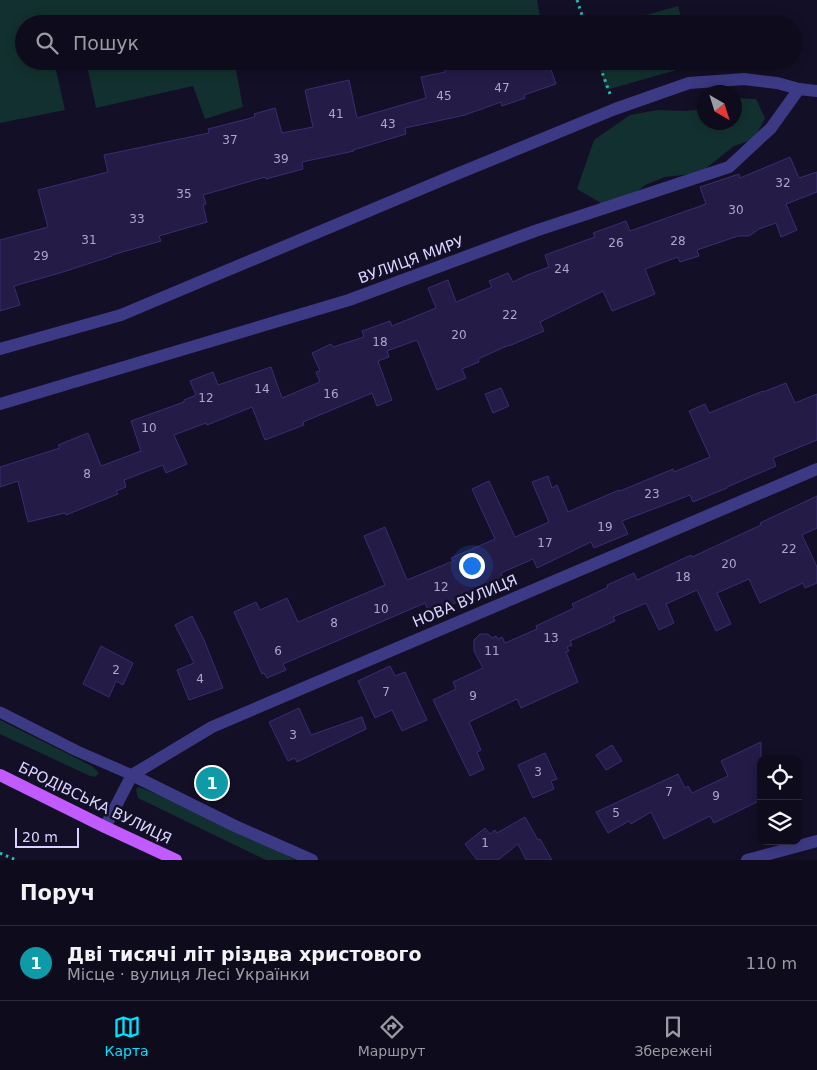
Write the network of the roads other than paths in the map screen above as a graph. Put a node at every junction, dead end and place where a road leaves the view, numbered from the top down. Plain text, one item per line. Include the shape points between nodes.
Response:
1 (799, 89) junction
2 (817, 91) edge
3 (0, 349) edge
4 (0, 404) edge
5 (817, 469) edge
6 (0, 712) edge
7 (0, 775) edge
8 (132, 775) junction
9 (106, 827) junction
10 (817, 841) edge
11 (176, 860) edge
12 (312, 860) edge
13 (747, 860) edge

1 - 2 street
1 - 3 street via 744,79 689,84 615,109 121,314
1 - 4 street, ВУЛИЦЯ МИРУ via 771,128 729,167 535,231 349,300
5 - 8 street, НОВА ВУЛИЦЯ via 212,727
6 - 8 lane
7 - 9 main road, БРОДІВСЬКА ВУЛИЦЯ
8 - 9 street
8 - 12 street
9 - 11 main road, БРОДІВСЬКА ВУЛИЦЯ
10 - 13 street

